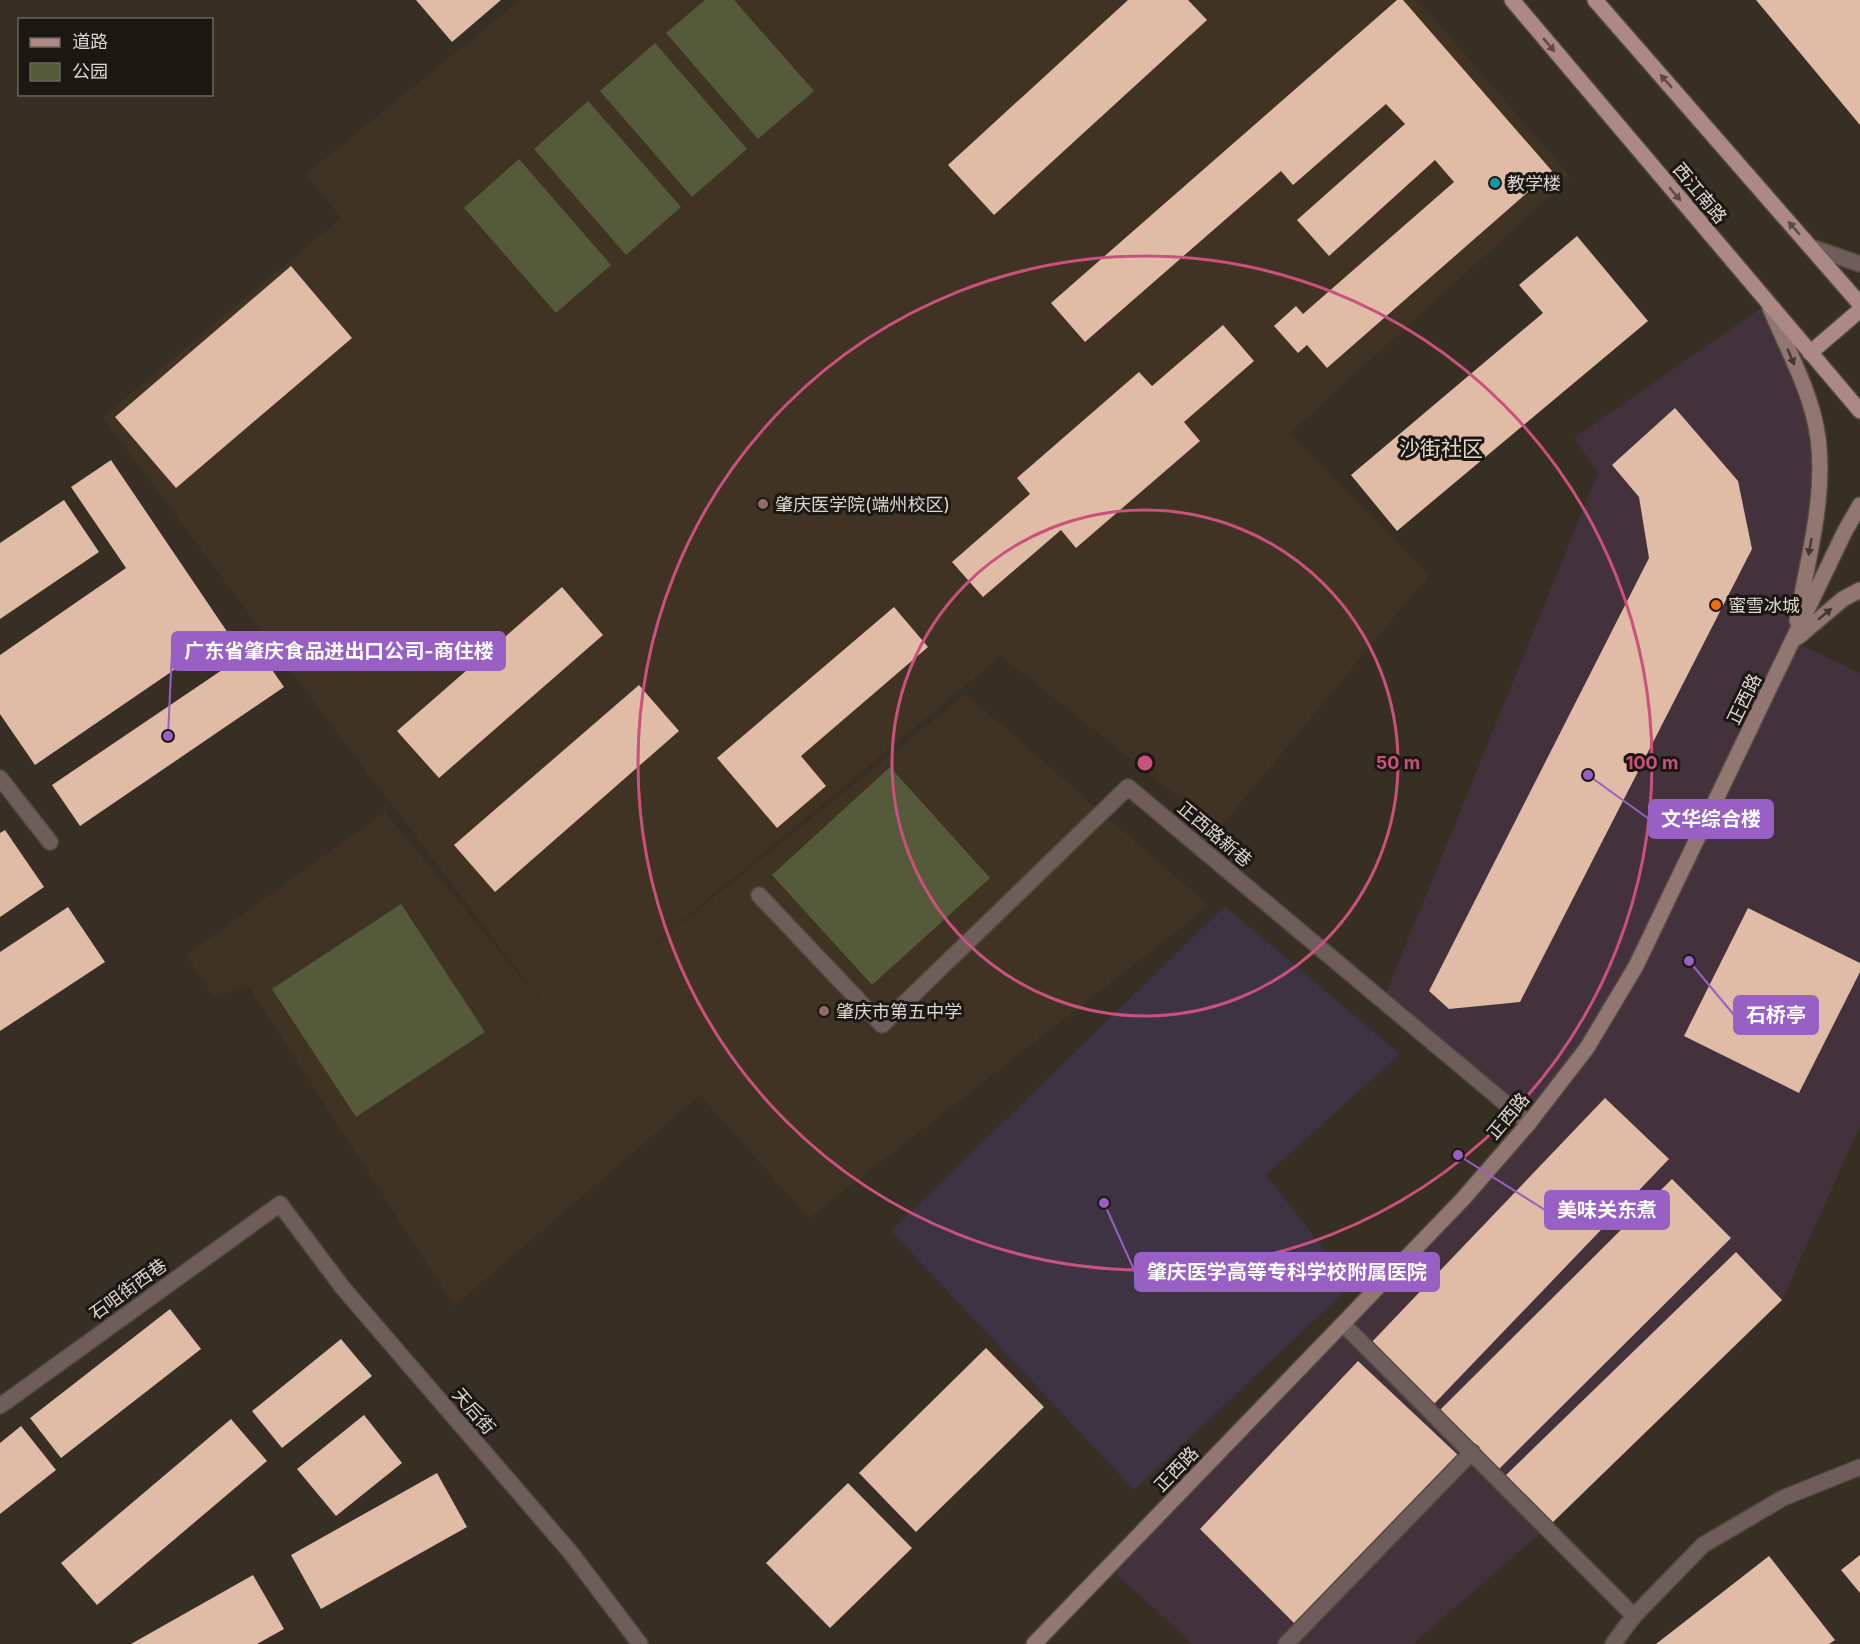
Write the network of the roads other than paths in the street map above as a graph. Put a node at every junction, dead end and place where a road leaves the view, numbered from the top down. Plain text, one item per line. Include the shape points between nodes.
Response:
1 (1512, 0) edge
2 (1595, 0) edge
3 (1811, 248) junction
4 (1860, 264) edge
5 (1768, 303) junction
6 (1860, 304) edge
7 (1860, 310) edge
8 (1810, 353) junction
9 (1860, 411) edge
10 (1860, 505) edge
11 (1860, 590) edge
12 (1793, 641) junction
13 (0, 778) edge
14 (50, 842) dead end
15 (759, 895) dead end
16 (1528, 1123) junction
17 (280, 1204) joint
18 (1342, 1324) junction
19 (0, 1406) edge
20 (1472, 1452) junction
21 (1860, 1467) edge
22 (1634, 1616) junction
23 (640, 1644) edge
24 (1034, 1644) edge
25 (1286, 1644) edge
26 (1613, 1644) edge

1 -> 5 main road, 西江南路
3 -> 2 main road
3 - 4 street
3 - 6 main road
5 - 8 main road, 西江南路
5 -> 12 street via 1807,396 1818,437 1820,489
7 - 8 main road
8 - 9 main road, 西江南路
10 - 12 street, 正西路
12 -> 11 street via 1843,599
12 - 16 street, 正西路 via 1636,966 1587,1048
13 - 14 street
15 - 16 street, 正西路新巷 via 882,1025 1128,787
16 - 18 street, 正西路 via 1463,1199
17 - 19 street, 石咀街西巷
17 - 23 street, 天后街 via 343,1288 571,1554
18 - 20 street
18 - 24 street, 正西路
20 - 22 street
20 - 25 street
21 - 22 street via 1784,1498 1703,1545
22 - 26 street

